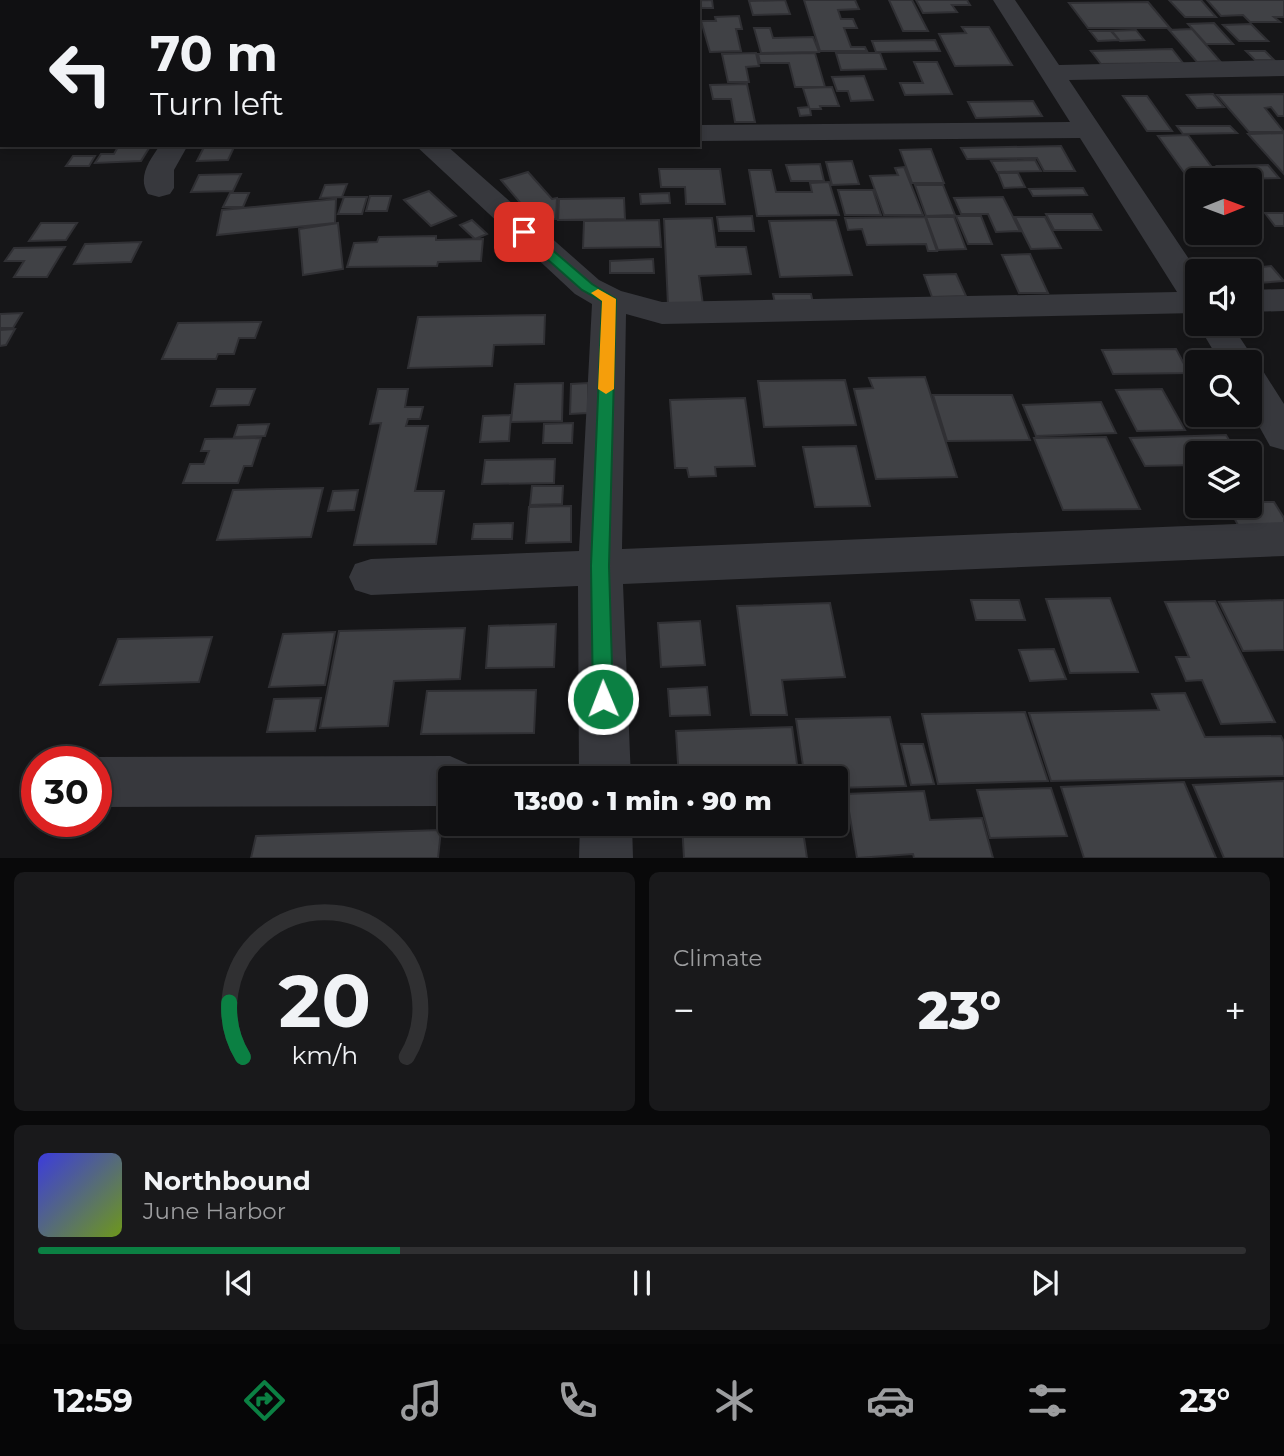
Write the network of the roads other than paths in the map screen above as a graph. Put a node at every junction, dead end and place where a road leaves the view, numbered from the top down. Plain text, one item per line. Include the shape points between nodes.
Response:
1 (1004, 0) edge
2 (1284, 68) edge
3 (1051, 74) junction
4 (1088, 130) junction
5 (700, 133) edge
6 (173, 147) edge
7 (431, 147) edge
8 (159, 188) dead end
9 (1185, 278) edge
10 (609, 299) junction
11 (1284, 300) edge
12 (1262, 301) edge
13 (1185, 302) edge
14 (1262, 400) edge
15 (1284, 436) edge
16 (1284, 539) edge
17 (600, 566) junction
18 (371, 577) dead end
19 (605, 766) edge
20 (438, 781) edge
21 (112, 782) edge
22 (606, 836) edge
23 (606, 858) edge

1 - 3 street
2 - 3 street
3 - 4 street
4 - 5 street
4 - 9 street
6 - 8 street via 159,170
7 - 10 street via 587,287
10 - 13 street via 662,313
10 - 17 street
11 - 12 street
14 - 15 street
16 - 17 street
17 - 18 street
17 - 19 street
20 - 21 street
22 - 23 street

